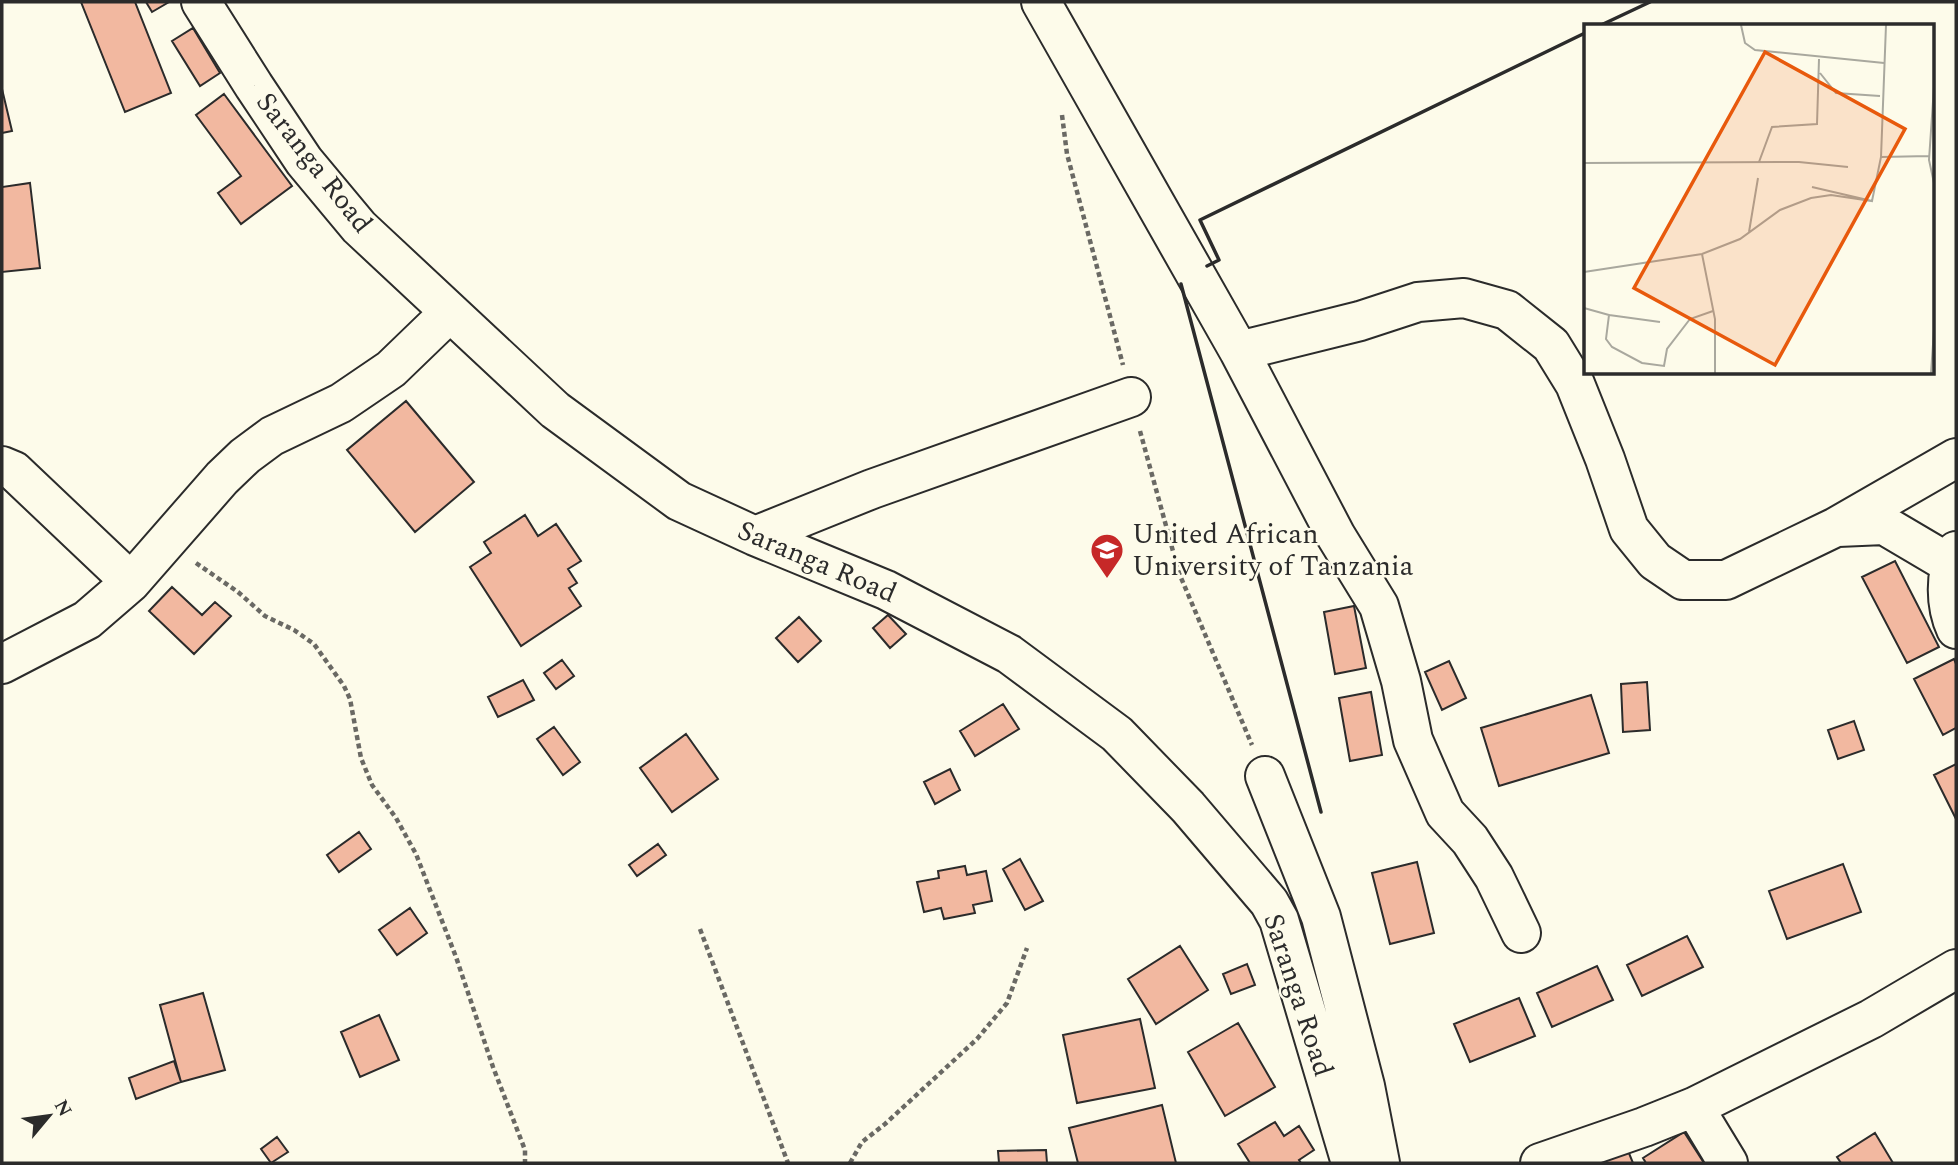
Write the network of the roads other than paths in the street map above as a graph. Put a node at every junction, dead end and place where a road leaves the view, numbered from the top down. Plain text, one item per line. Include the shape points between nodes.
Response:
1 (201, 2) edge
2 (1041, 2) edge
3 (449, 313) junction
4 (1239, 351) junction
5 (1131, 397) road end
6 (1956, 458) edge
7 (2, 466) edge
8 (1836, 527) junction
9 (755, 536) junction
10 (1953, 558) edge
11 (131, 582) junction
12 (1956, 629) edge
13 (2, 664) edge
14 (1265, 776) road end
15 (1521, 933) dead end
16 (1956, 969) edge
17 (1694, 1107) junction
18 (1351, 1163) edge
19 (1380, 1163) edge
20 (1540, 1163) edge
21 (1728, 1163) edge

1 - 3 street, Saranga Road via 304,161 359,227
2 - 4 street
3 - 9 street, Saranga Road via 555,410 678,501
3 - 11 street via 391,369 341,403 272,436 245,456
4 - 8 street via 1418,302 1464,298 1507,310 1551,345 1575,384 1629,529 1655,561 1682,580 1726,580
4 - 15 street via 1336,536 1379,606 1413,740 1445,813 1494,877
5 - 9 street via 872,488
6 - 8 street
7 - 11 street via 14,471
8 - 10 street via 1884,525
9 - 18 street, Saranga Road via 886,590 1009,654 1117,734 1179,798 1269,902 1279,920
10 - 12 street via 1948,595
11 - 13 street via 87,620
14 - 19 street via 1321,917 1366,1086
16 - 17 street via 1871,1019
17 - 20 street
17 - 21 street

